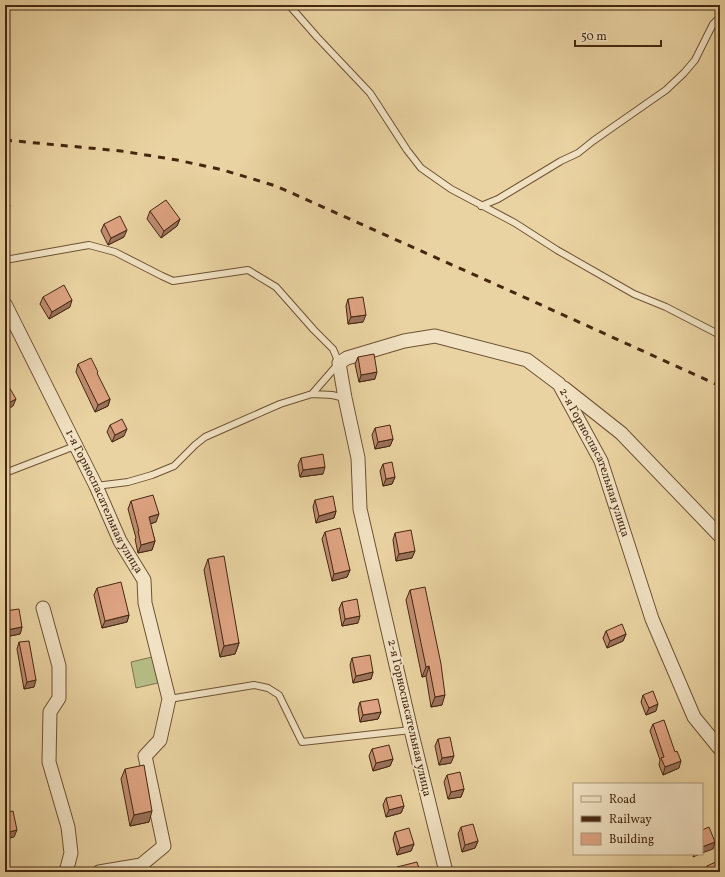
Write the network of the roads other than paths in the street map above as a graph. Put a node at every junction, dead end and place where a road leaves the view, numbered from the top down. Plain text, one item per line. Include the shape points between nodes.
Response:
1 (289, 5) edge
2 (720, 17) edge
3 (481, 206) junction
4 (5, 260) edge
5 (5, 304) edge
6 (720, 335) edge
7 (339, 363) junction
8 (559, 384) junction
9 (312, 394) junction
10 (345, 398) junction
11 (75, 446) junction
12 (5, 474) edge
13 (96, 486) junction
14 (719, 533) edge
15 (43, 608) dead end
16 (169, 698) junction
17 (411, 730) junction
18 (720, 749) edge
19 (66, 872) edge
20 (99, 872) edge
21 (446, 872) edge

1 - 3 lane via 370,93 406,150 421,168
2 - 3 lane via 695,60 666,90 578,153 560,161 498,199
3 - 6 lane via 515,223 634,294 666,307
4 - 7 lane via 89,245 115,252 173,281 248,270 276,287 333,349
5 - 11 street, 1-я Горноспасательная улица
7 - 8 street, 2-я Горноспасательная улица via 347,358 404,341 435,336 527,360
7 - 9 lane
7 - 10 street, 2-я Горноспасательная улица
8 - 14 street via 621,433
8 - 18 street, 2-я Горноспасательная улица via 601,461 652,619 694,717
9 - 10 lane
9 - 13 lane via 280,404 205,437 174,466 128,482
10 - 17 street, 2-я Горноспасательная улица via 358,458 360,509
11 - 12 lane
11 - 13 street, 1-я Горноспасательная улица
13 - 16 street, 1-я Горноспасательная улица via 120,541 144,580 145,603
15 - 19 street via 59,666 59,698 50,712 49,762 68,827 71,853
16 - 17 lane via 254,685 268,688 279,695 302,742
16 - 20 street, 1-я Горноспасательная улица via 160,740 145,756 164,846 141,865
17 - 21 street, 2-я Горноспасательная улица

